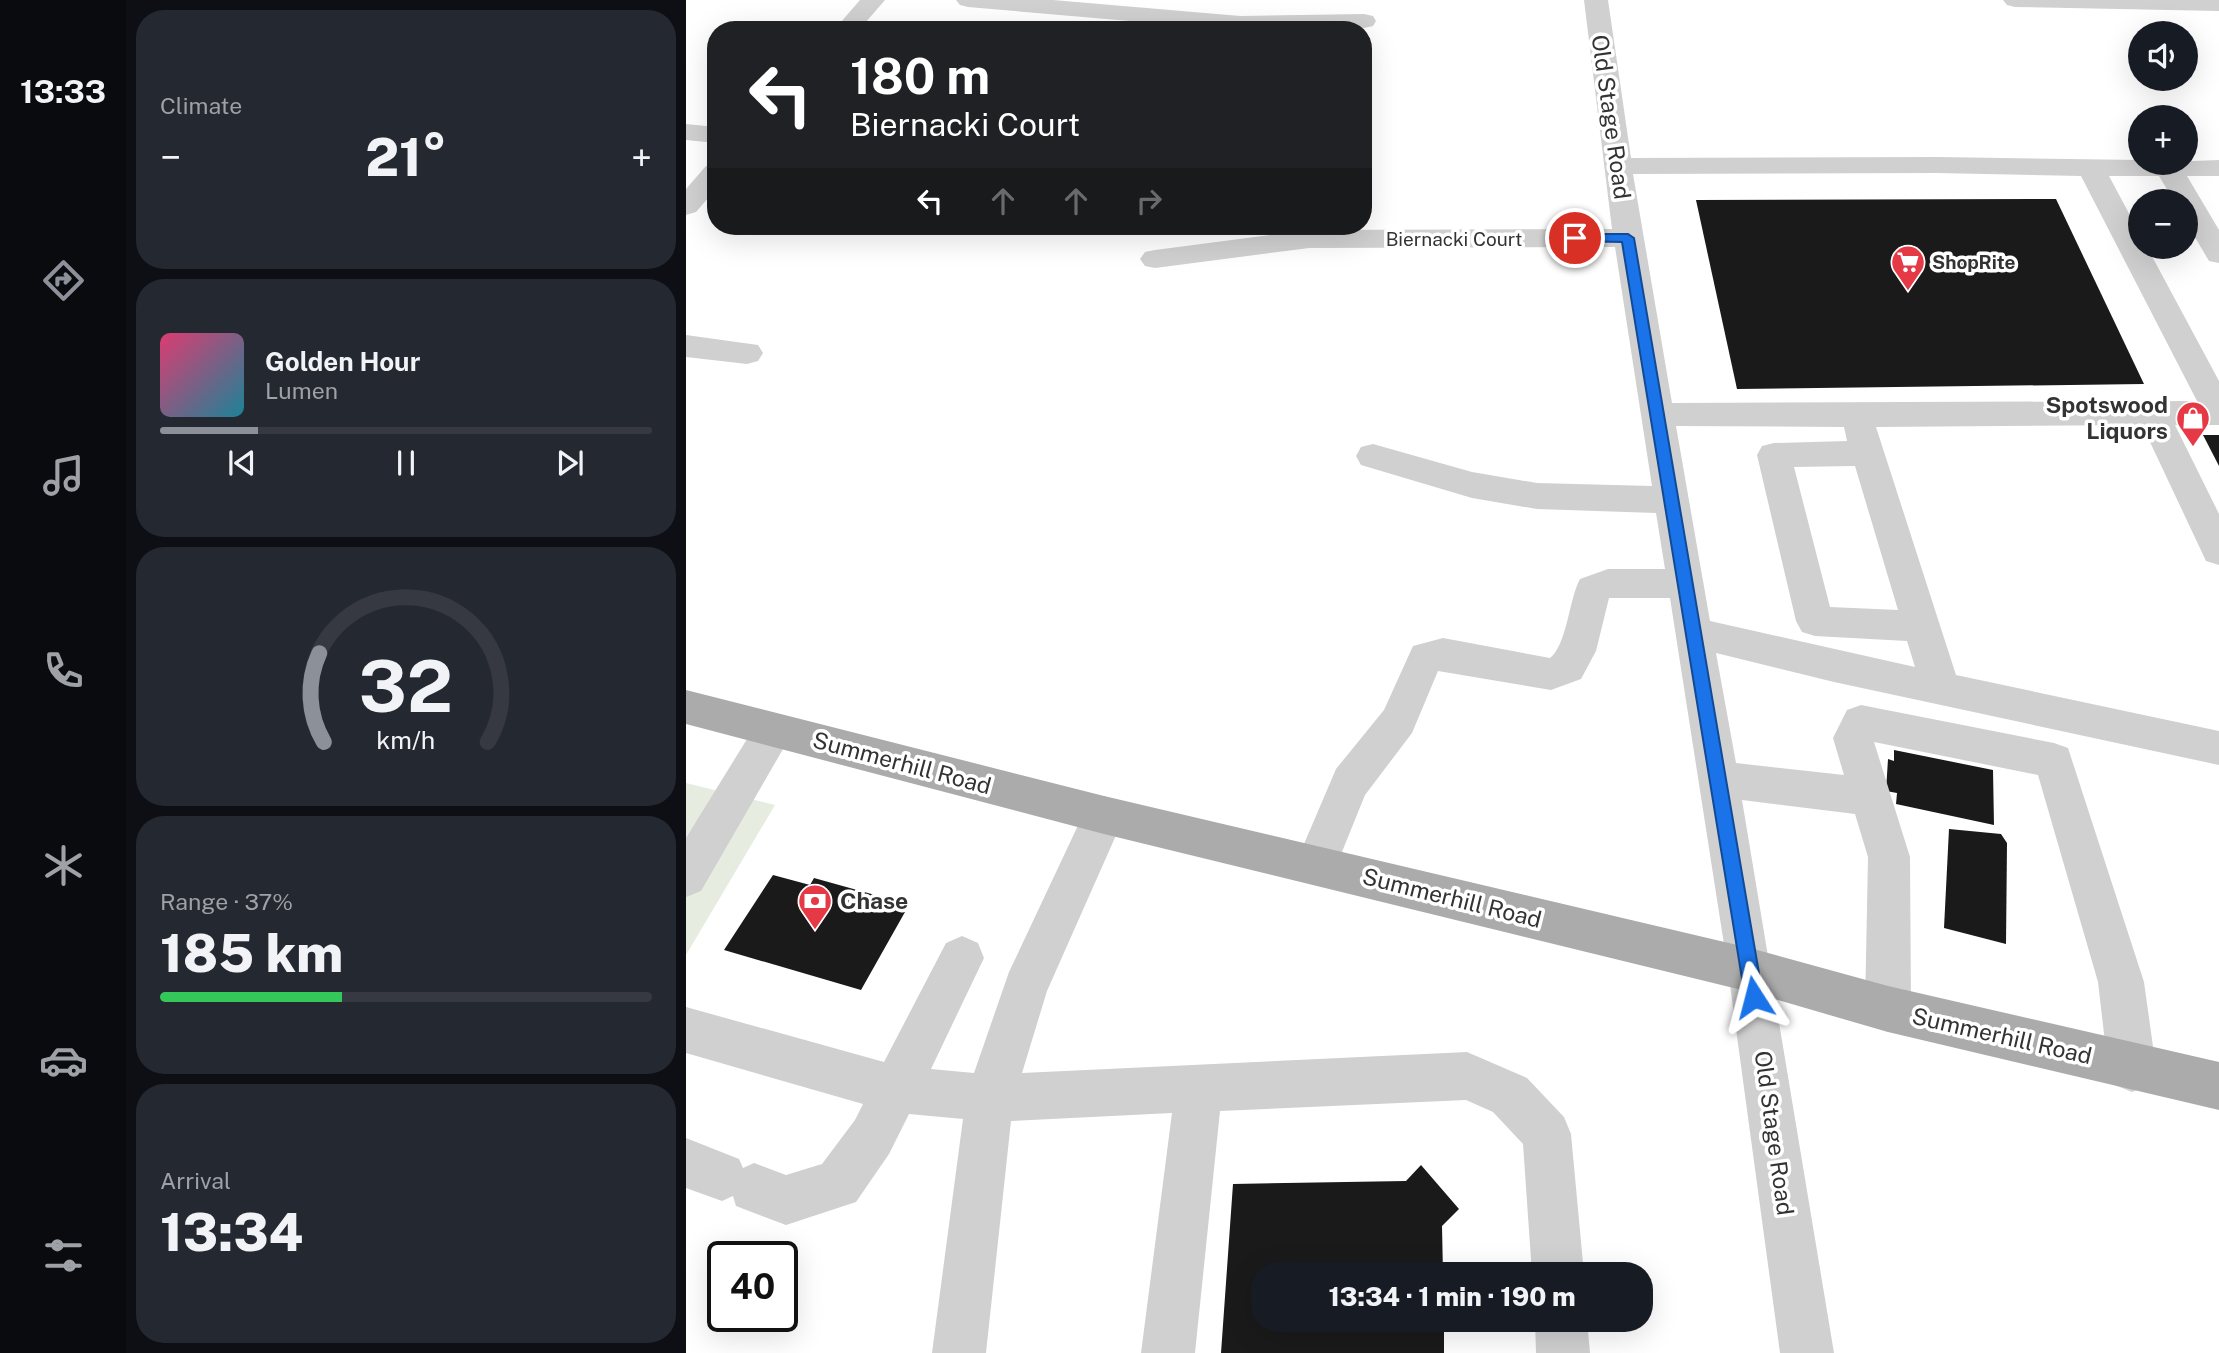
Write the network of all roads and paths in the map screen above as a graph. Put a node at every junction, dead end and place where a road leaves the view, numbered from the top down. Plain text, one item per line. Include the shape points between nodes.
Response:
1 (873, 0) edge
2 (968, 0) edge
3 (1595, 0) edge
4 (2015, 0) edge
5 (2219, 4) edge
6 (854, 21) edge
7 (1216, 21) edge
8 (686, 132) edge
9 (707, 134) edge
10 (1618, 166) junction
11 (2091, 168) junction
12 (2128, 168) edge
13 (2198, 168) edge
14 (2219, 168) edge
15 (2173, 175) edge
16 (707, 182) edge
17 (686, 206) edge
18 (1628, 238) junction
19 (2219, 254) edge
20 (1155, 259) dead end
21 (686, 346) edge
22 (747, 353) dead end
23 (2219, 412) edge
24 (2152, 413) junction
25 (1657, 414) junction
26 (1856, 415) junction
27 (1868, 453) junction
28 (1374, 456) dead end
29 (1672, 500) junction
30 (2219, 551) edge
31 (1686, 583) junction
32 (1921, 627) junction
33 (1694, 632) junction
34 (1940, 687) junction
35 (686, 707) edge
36 (774, 730) junction
37 (2219, 748) edge
38 (1719, 779) junction
39 (1871, 796) junction
40 (1104, 815) junction
41 (1316, 865) junction
42 (686, 877) edge
43 (962, 958) dead end
44 (1750, 970) junction
45 (1888, 1009) junction
46 (686, 1030) edge
47 (2132, 1068) junction
48 (2219, 1086) edge
49 (1199, 1088) junction
50 (895, 1089) junction
51 (990, 1098) junction
52 (721, 1176) edge
53 (1557, 1262) edge
54 (1562, 1332) edge
55 (958, 1353) edge
56 (1168, 1353) edge
57 (1563, 1353) edge
58 (1807, 1353) edge

1 - 6 street
2 - 7 street
3 - 10 street, Old Stage Road
4 - 5 street
8 - 9 street
10 - 11 street
10 - 18 street, Old Stage Road
11 - 12 street
11 - 23 street
13 - 14 street
15 - 19 street
16 - 17 street
18 - 20 street, Biernacki Court via 1309,239
18 - 25 street, Old Stage Road
21 - 22 street
23 - 24 street
24 - 26 street
24 - 30 street
25 - 26 street
25 - 29 street, Old Stage Road
26 - 27 street
27 - 32 street
27 - 32 street via 1774,455 1815,621
28 - 29 street via 1472,485 1537,496
29 - 31 street, Old Stage Road
31 - 33 street, Old Stage Road
31 - 41 street via 1608,583 1593,589 1577,651 1567,668 1551,674 1443,654 1426,657 1399,720 1358,769
32 - 34 street
33 - 34 street
33 - 38 street, Old Stage Road
34 - 37 street
35 - 36 main road, Summerhill Road
36 - 40 main road, Summerhill Road
36 - 42 street
38 - 39 street
38 - 44 street, Old Stage Road
39 - 45 street via 1889,857
39 - 47 street via 1853,738 1861,722 2054,761 2121,982
40 - 41 main road, Summerhill Road
40 - 51 street via 1025,988
41 - 44 main road, Summerhill Road
43 - 50 street
44 - 45 main road, Summerhill Road
44 - 58 street, Old Stage Road
45 - 47 main road, Summerhill Road
46 - 50 street
47 - 48 main road, Summerhill Road
49 - 51 street
49 - 53 street via 1467,1076 1510,1095 1547,1134
49 - 56 street
50 - 51 street
50 - 52 street via 872,1138 838,1184 786,1200
51 - 55 street
54 - 57 street

